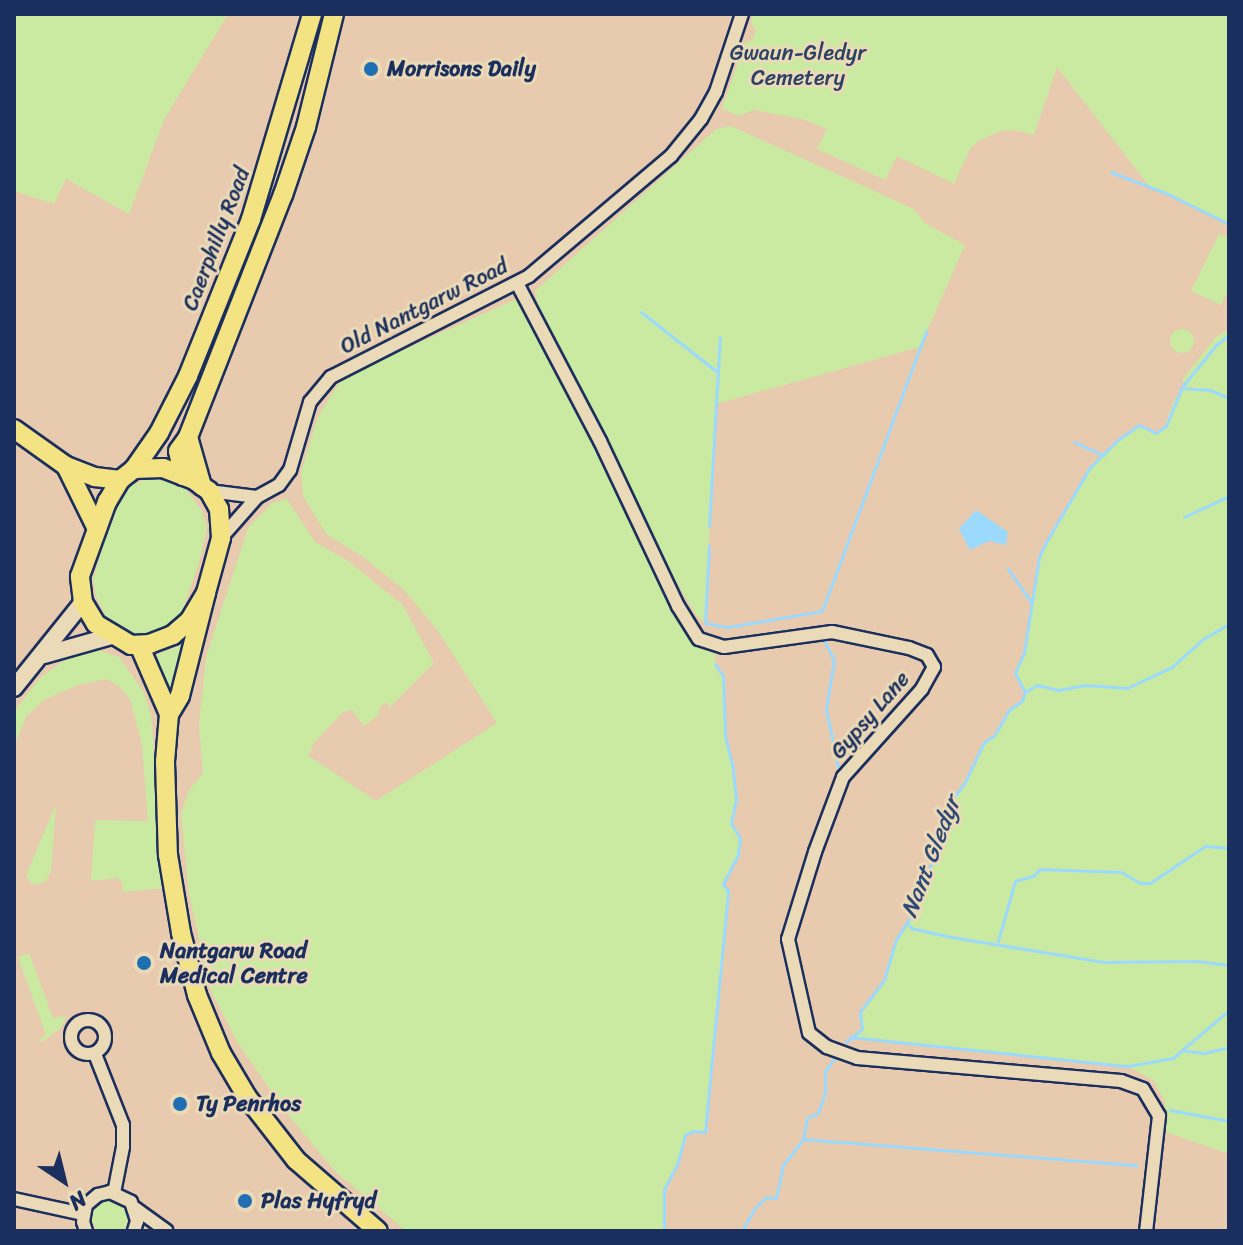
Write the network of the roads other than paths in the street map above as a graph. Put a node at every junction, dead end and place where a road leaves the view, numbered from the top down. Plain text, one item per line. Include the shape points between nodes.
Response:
1 (312, 14) edge
2 (334, 14) edge
3 (742, 14) edge
4 (517, 283) junction
5 (14, 429) edge
6 (188, 437) junction
7 (66, 466) junction
8 (127, 474) junction
9 (183, 476) junction
10 (206, 489) junction
11 (257, 497) junction
12 (97, 529) junction
13 (221, 538) junction
14 (206, 593) junction
15 (83, 602) junction
16 (111, 636) junction
17 (139, 645) junction
18 (42, 656) junction
19 (14, 688) edge
20 (169, 714) junction
21 (95, 1054) dead end
22 (114, 1193) junction
23 (14, 1199) edge
24 (135, 1208) junction
25 (83, 1214) junction
26 (86, 1231) edge
27 (134, 1231) edge
28 (167, 1231) edge
29 (378, 1231) edge
30 (1146, 1231) edge

1 - 8 main road, Caerphilly Road via 251,219 188,376 159,433
2 - 6 main road, Caerphilly Road via 283,195
3 - 4 street, Old Nantgarw Road via 722,80 686,139
4 - 11 street, Old Nantgarw Road via 331,377 310,402 290,470 279,485
4 - 30 street, Gypsy Lane via 699,639 724,647 832,632 927,655 934,667 922,689 843,777 815,852 788,939 809,1033 827,1047 857,1058 1121,1081 1143,1089 1159,1116
5 - 7 main road
6 - 9 main road, Caerphilly Road via 178,451
6 - 10 main road
7 - 8 main road via 95,477
7 - 12 main road
8 - 9 main road via 163,468
8 - 12 main road
9 - 10 main road
10 - 11 street
10 - 13 main road via 219,509
11 - 13 street, Old Nantgarw Road
12 - 15 main road via 80,576
13 - 14 main road
14 - 17 main road via 190,620 173,635
14 - 20 main road via 180,696
15 - 16 main road
15 - 18 main road
16 - 17 main road
16 - 18 main road
17 - 20 main road
18 - 19 main road
20 - 29 main road via 168,855 197,995 247,1097 296,1160
21 - 22 street via 123,1125
22 - 24 street
22 - 25 street via 98,1195
23 - 25 street
24 - 27 street
24 - 28 street
25 - 26 street

